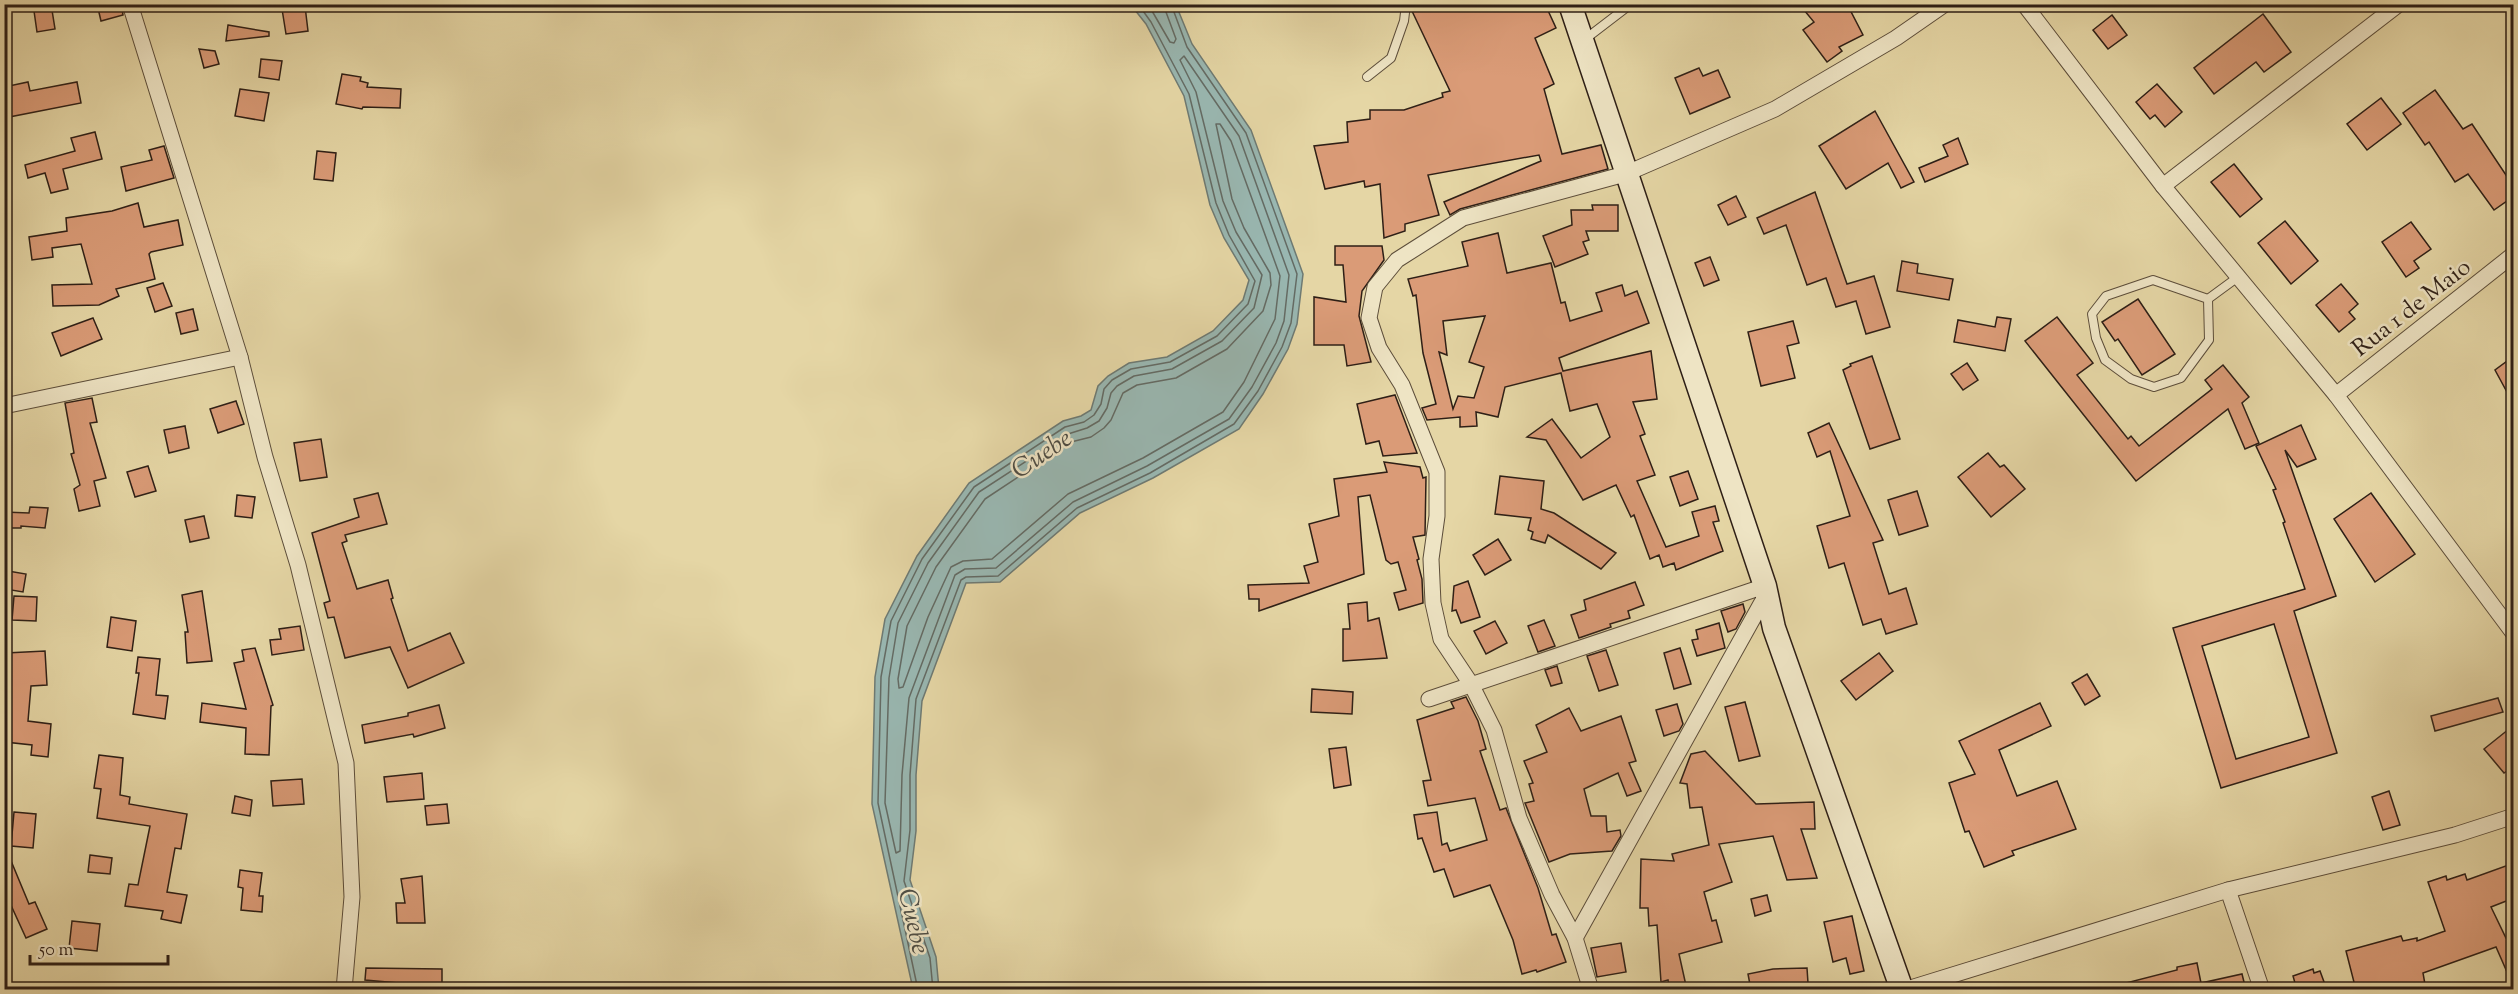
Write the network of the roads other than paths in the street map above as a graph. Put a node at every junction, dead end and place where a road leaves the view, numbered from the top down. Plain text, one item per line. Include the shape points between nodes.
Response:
1 (130, 4) edge
2 (1406, 4) edge
3 (1570, 4) edge
4 (1631, 4) edge
5 (1945, 4) edge
6 (2024, 4) edge
7 (2399, 4) edge
8 (1582, 41) junction
9 (1367, 77) dead end
10 (1625, 174) junction
11 (2163, 186) junction
12 (2514, 254) edge
13 (2238, 277) junction
14 (2208, 299) junction
15 (240, 357) junction
16 (2336, 394) junction
17 (4, 406) edge
18 (1765, 591) junction
19 (2514, 634) edge
20 (1471, 684) junction
21 (1429, 699) dead end
22 (2514, 816) edge
23 (2228, 891) junction
24 (1575, 938) junction
25 (344, 990) edge
26 (1591, 990) edge
27 (1903, 990) edge
28 (2262, 990) edge

1 - 15 street
2 - 9 lane via 1391,58
3 - 8 main road
4 - 8 lane
5 - 10 street via 1896,38 1775,109
6 - 11 street
7 - 11 street
8 - 10 main road
10 - 18 main road
10 - 20 street via 1462,219 1396,260 1375,287 1369,318 1379,348 1402,385 1437,472 1437,516 1431,559 1433,603 1441,639
11 - 13 street
12 - 16 street, Rua 1 de Maio
13 - 14 lane
13 - 16 street
14 - 14 lane via 2210,340 2181,378 2154,387 2131,379 2105,360 2092,314 2106,296 2153,280
15 - 17 street
15 - 25 street via 298,565 346,763 352,897
16 - 19 street
18 - 20 street
18 - 24 street
18 - 27 main road via 1774,628
20 - 21 street
20 - 24 street via 1494,730 1519,818
22 - 23 street via 2455,835
23 - 27 street
23 - 28 street
24 - 26 street

